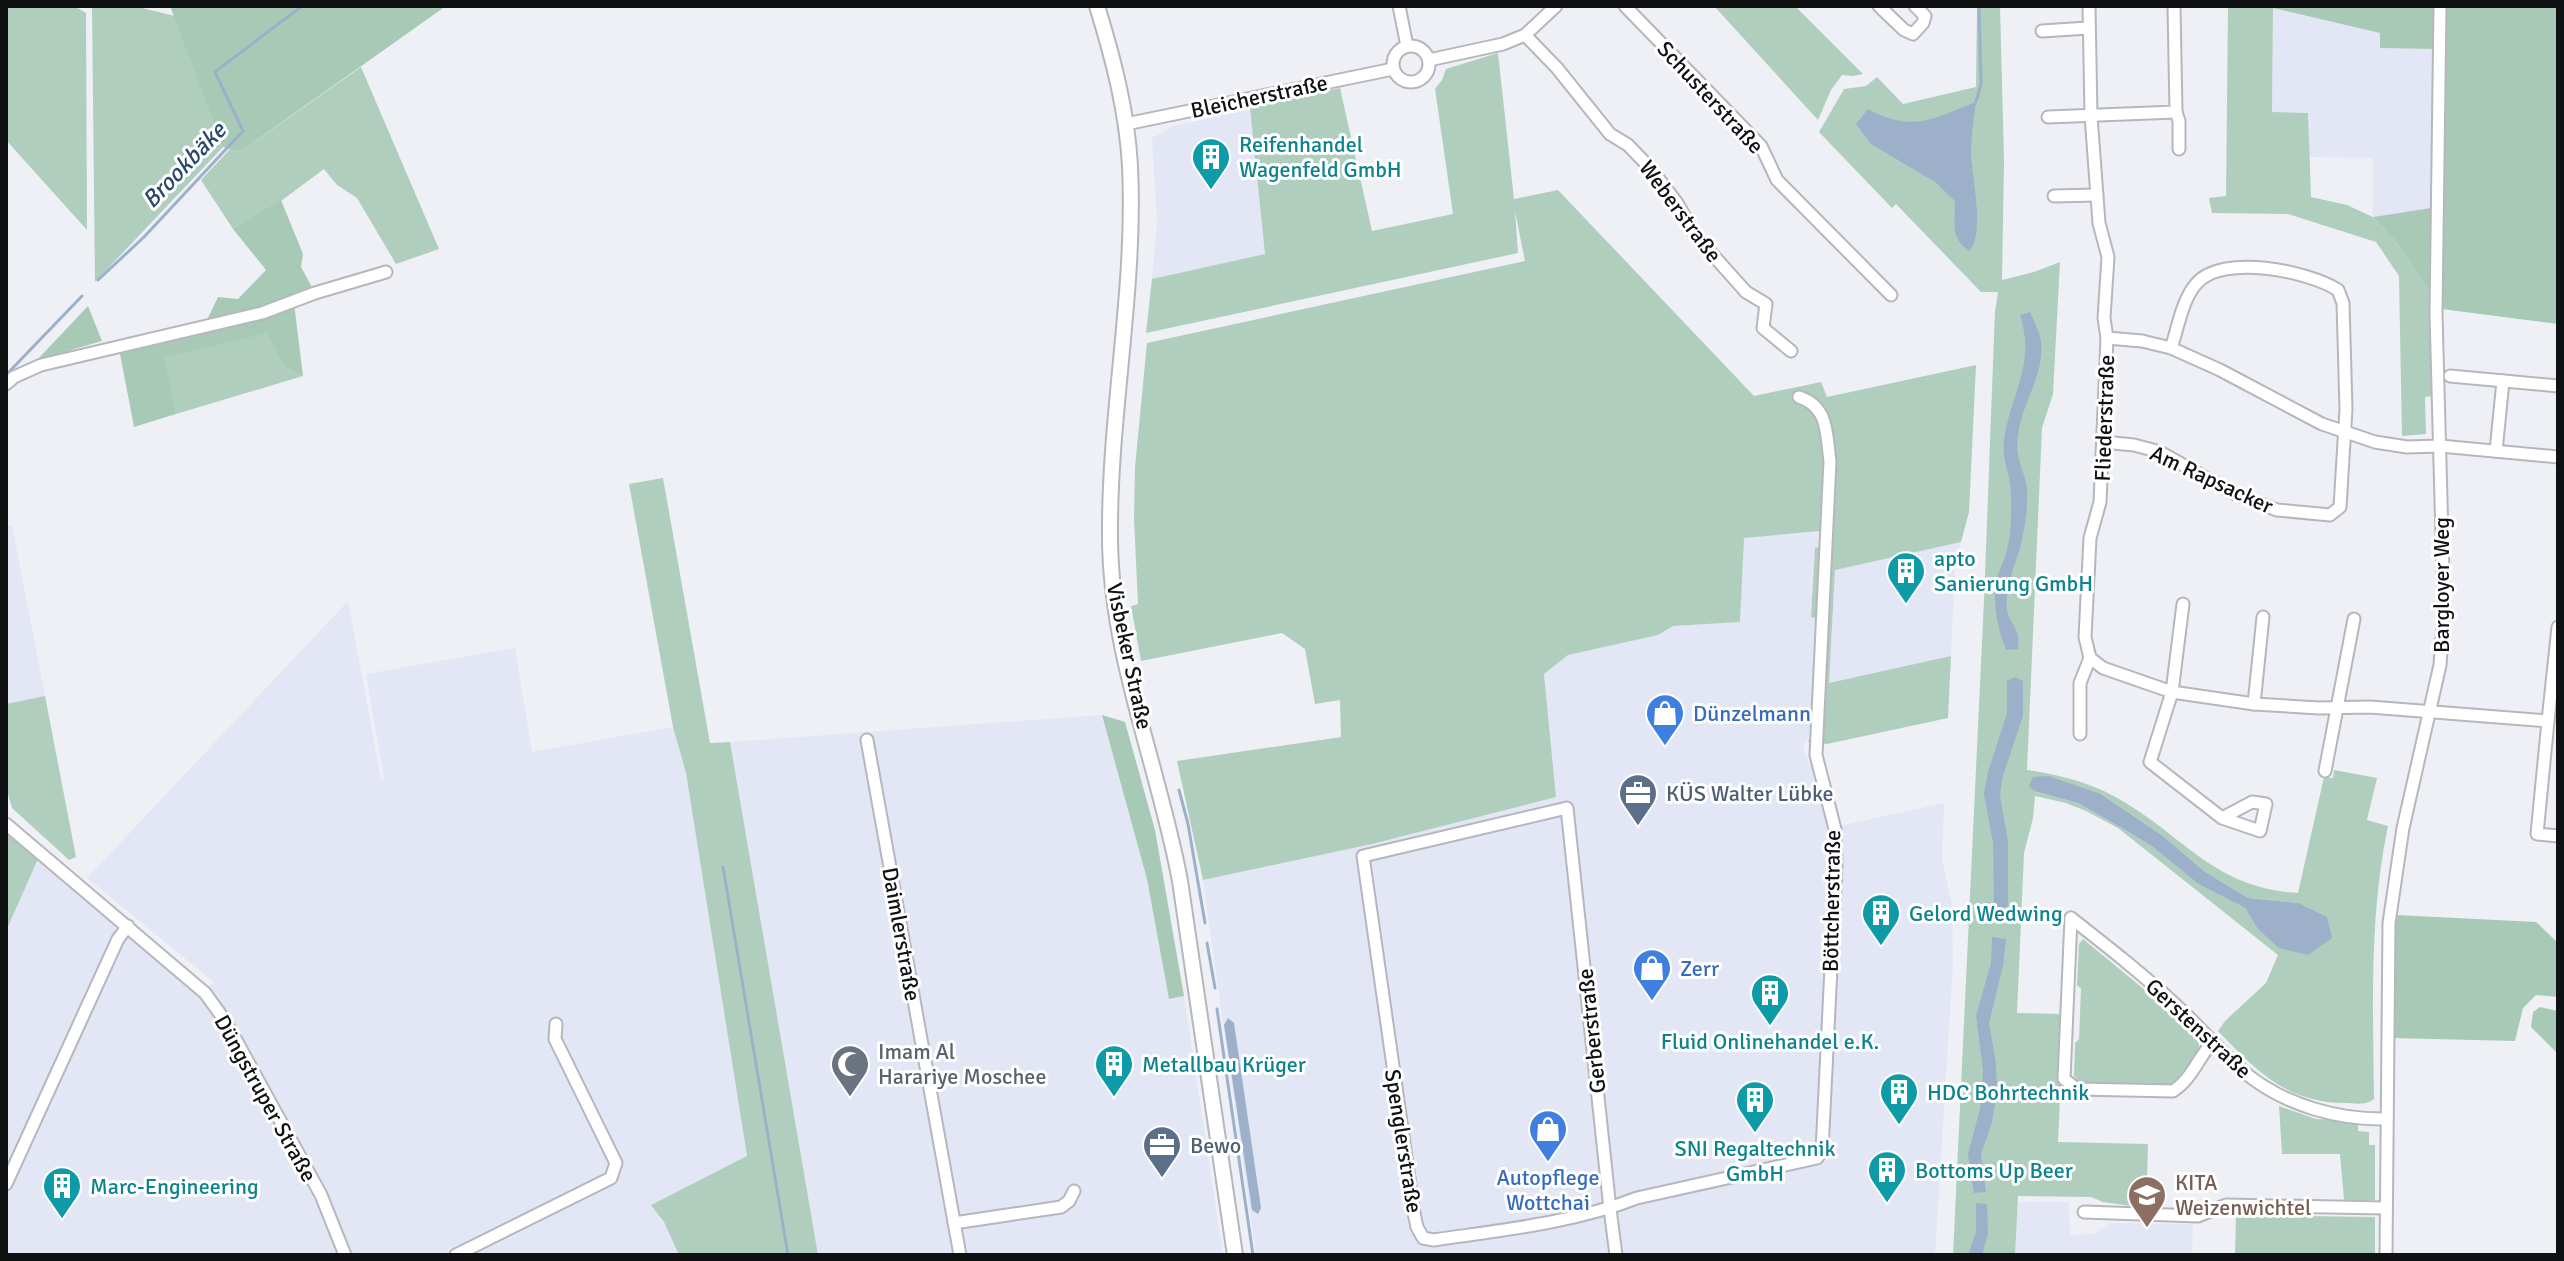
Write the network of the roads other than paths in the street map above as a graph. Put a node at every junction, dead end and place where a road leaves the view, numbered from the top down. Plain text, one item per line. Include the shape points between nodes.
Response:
1 (1097, 6) edge
2 (1399, 6) edge
3 (1556, 6) edge
4 (1625, 6) edge
5 (1879, 6) edge
6 (1915, 6) edge
7 (2089, 6) edge
8 (2174, 6) edge
9 (2440, 6) edge
10 (2088, 28) junction
11 (2042, 31) dead end
12 (1525, 35) junction
13 (1407, 46) junction
14 (1429, 60) junction
15 (1393, 69) junction
16 (2176, 112) junction
17 (2091, 116) junction
18 (2048, 117) dead end
19 (1126, 124) junction
20 (2179, 149) dead end
21 (2097, 195) junction
22 (2054, 196) dead end
23 (386, 272) dead end
24 (1891, 295) dead end
25 (2107, 338) junction
26 (2171, 348) junction
27 (1791, 351) dead end
28 (2450, 376) dead end
29 (2503, 381) junction
30 (6, 384) edge
31 (2558, 386) edge
32 (1799, 397) dead end
33 (2344, 433) junction
34 (2103, 442) junction
35 (2440, 446) junction
36 (2496, 451) junction
37 (2558, 457) edge
38 (2183, 604) dead end
39 (2263, 617) dead end
40 (2354, 619) dead end
41 (2558, 627) edge
42 (2090, 658) junction
43 (2172, 692) junction
44 (2254, 704) junction
45 (2336, 707) junction
46 (2430, 713) junction
47 (2548, 721) junction
48 (2080, 734) dead end
49 (867, 740) dead end
50 (2325, 771) dead end
51 (2222, 818) dead end
52 (6, 824) edge
53 (2558, 836) edge
54 (1363, 856) joint
55 (128, 926) junction
56 (556, 1024) dead end
57 (2213, 1041) junction
58 (2387, 1119) junction
59 (6, 1184) edge
60 (1074, 1191) dead end
61 (2386, 1208) junction
62 (1610, 1209) junction
63 (2084, 1212) dead end
64 (954, 1223) junction
65 (345, 1255) edge
66 (456, 1255) edge
67 (960, 1255) edge
68 (1235, 1255) edge
69 (1616, 1255) edge
70 (2386, 1255) edge

1 - 19 main road, Visbeker Straße
2 - 13 street
3 - 12 street
4 - 24 street, Schusterstraße via 1761,146 1777,180
5 - 6 street via 1913,34 1925,16
7 - 10 street
8 - 16 street
9 - 35 street, Bargloyer Weg
10 - 11 street
10 - 17 street
12 - 14 street
12 - 27 street, Weberstraße via 1610,134 1652,170 1726,270 1766,304 1763,328
13 - 14 street via 1418,47
13 - 15 street via 1397,53
14 - 15 street via 1425,76 1415,82 1399,79
15 - 19 street, Bleicherstraße
16 - 17 street
16 - 20 street
17 - 18 street
17 - 21 street
19 - 68 main road, Visbeker Straße via 1130,246 1111,498 1114,587 1127,666 1180,881
21 - 22 street
21 - 25 street via 2108,257
23 - 30 street via 262,313 41,365
25 - 26 street, Fliederstraße
25 - 34 street, Fliederstraße
26 - 33 street, Fliederstraße
26 - 33 street, Am Rapsacker via 2190,293 2217,270 2290,273 2334,287 2343,303
28 - 29 street
29 - 31 street
29 - 36 street
32 - 62 street, Böttcherstraße via 1820,409 1830,461 1816,755 1835,829 1836,866 1822,1151 1817,1158 1637,1198
33 - 34 street, Am Rapsacker via 2340,507 2330,515 2277,510 2233,493 2160,452
33 - 35 street, Fliederstraße via 2407,447
34 - 42 street, Fliederstraße via 2100,502 2090,538 2085,637
35 - 36 street, Fliederstraße
35 - 46 street, Bargloyer Weg via 2444,611
36 - 37 street, Fliederstraße
38 - 43 street
39 - 44 street
40 - 45 street
41 - 47 street
42 - 43 street via 2103,668
42 - 48 street via 2080,683
43 - 44 street
43 - 51 street via 2150,762
44 - 45 street
45 - 46 street
45 - 50 street
46 - 47 street
46 - 58 street, Bargloyer Weg via 2393,887
47 - 53 street via 2537,834
49 - 64 street, Daimlerstraße
52 - 55 street, Düngstruper Straße
54 - 62 street, Spenglerstraße via 1414,1213 1423,1238 1476,1234
54 - 62 street, Gerberstraße via 1567,808
55 - 59 street
55 - 65 street, Düngstruper Straße via 205,993 226,1022 321,1195
56 - 66 street via 555,1039 616,1163 615,1171 611,1178
57 - 57 street, Gerstenstraße via 2146,978 2071,918 2064,1079 2077,1089 2173,1091
57 - 58 street, Gerstenstraße via 2248,1075 2292,1102 2363,1119
58 - 61 street, Bargloyer Weg
60 - 64 street via 1061,1207
61 - 63 street via 2226,1205 2198,1216
61 - 70 street, Bargloyer Weg
62 - 69 street, Gerberstraße
64 - 67 street, Daimlerstraße

